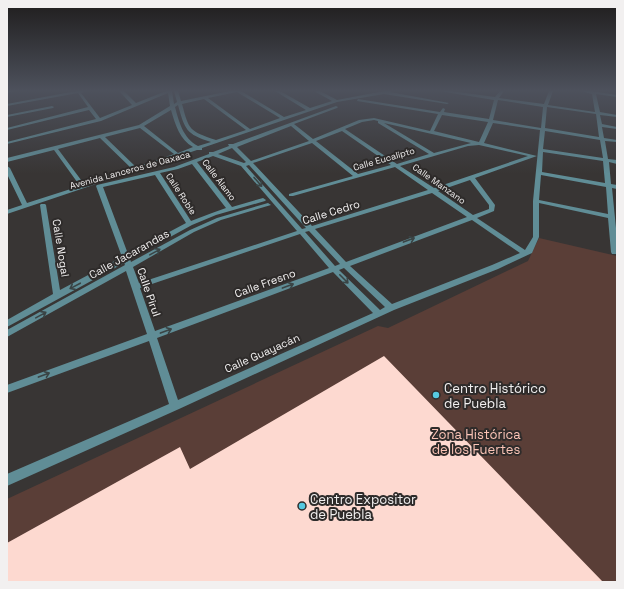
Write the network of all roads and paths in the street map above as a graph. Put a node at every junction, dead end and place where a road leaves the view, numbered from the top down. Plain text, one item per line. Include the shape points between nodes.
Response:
1 (48, 118) edge
2 (104, 118) edge
3 (154, 118) edge
4 (176, 118) edge
5 (184, 118) edge
6 (233, 118) edge
7 (306, 118) edge
8 (438, 118) edge
9 (475, 118) edge
10 (543, 118) edge
11 (599, 118) edge
12 (284, 119) edge
13 (374, 119) junction
14 (100, 120) joint
15 (491, 121) junction
16 (291, 124) junction
17 (600, 125) junction
18 (141, 126) junction
19 (617, 128) edge
20 (7, 129) edge
21 (342, 129) junction
22 (542, 129) junction
23 (250, 131) junction
24 (432, 131) junction
25 (102, 136) junction
26 (603, 139) junction
27 (216, 141) junction
28 (313, 141) junction
29 (617, 141) edge
30 (7, 143) edge
31 (482, 143) junction
32 (233, 146) junction
33 (55, 148) junction
34 (197, 148) junction
35 (542, 150) junction
36 (213, 154) junction
37 (178, 155) junction
38 (434, 155) junction
39 (533, 156) junction
40 (540, 158) junction
41 (7, 160) edge
42 (606, 160) junction
43 (194, 162) junction
44 (250, 162) junction
45 (617, 162) edge
46 (243, 165) junction
47 (395, 165) junction
48 (7, 168) edge
49 (135, 169) junction
50 (157, 173) junction
51 (539, 173) junction
52 (357, 176) junction
53 (472, 178) junction
54 (83, 186) junction
55 (100, 186) junction
56 (608, 186) junction
57 (617, 187) edge
58 (276, 190) junction
59 (432, 191) junction
60 (267, 193) junction
61 (291, 195) junction
62 (536, 201) junction
63 (265, 202) junction
64 (289, 203) junction
65 (25, 205) junction
66 (43, 205) junction
67 (279, 206) junction
68 (230, 209) junction
69 (7, 212) edge
70 (7, 217) edge
71 (217, 217) junction
72 (612, 217) junction
73 (472, 218) junction
74 (190, 224) junction
75 (312, 228) junction
76 (302, 231) junction
77 (527, 252) junction
78 (615, 252) dead end
79 (127, 263) junction
80 (346, 265) junction
81 (334, 269) junction
82 (136, 287) junction
83 (57, 295) junction
84 (391, 308) junction
85 (379, 314) junction
86 (19, 322) junction
87 (7, 324) edge
88 (7, 334) edge
89 (152, 336) junction
90 (7, 389) edge
91 (175, 406) junction
92 (7, 480) edge

1 - 20 street
2 - 14 street
3 - 18 street
4 - 34 street via 184,138
5 - 27 street via 186,126 195,134
6 - 23 street
7 - 16 street, Avenida Lanceros de Oaxaca
8 - 24 street
9 - 15 street
10 - 22 street
11 - 17 street
12 - 23 street, Avenida Lanceros de Oaxaca
13 - 21 street
13 - 24 street
13 - 38 street
14 - 30 street
15 - 22 street
15 - 31 street
16 - 28 street
16 - 32 street, Avenida Lanceros de Oaxaca
17 - 19 street
17 - 26 street
18 - 25 street
18 - 37 street
21 - 28 street
21 - 47 street, Calle Manzano
22 - 26 street
22 - 35 street
23 - 27 street, Avenida Lanceros de Oaxaca
24 - 31 street
25 - 33 street
25 - 49 street
26 - 29 street
26 - 42 street
27 - 32 street
27 - 34 street, Avenida Lanceros de Oaxaca
28 - 44 street
28 - 52 street
31 - 38 street, Calle Eucalipto
31 - 39 street
32 - 36 street, Avenida Lanceros de Oaxaca
32 - 44 street
33 - 41 street
33 - 54 street
34 - 36 street
34 - 37 street, Avenida Lanceros de Oaxaca
35 - 40 street
35 - 42 street
36 - 43 street, Avenida Lanceros de Oaxaca
36 - 46 street
37 - 49 street, Avenida Lanceros de Oaxaca
38 - 47 street, Calle Eucalipto
39 - 40 street
39 - 53 street, Calle Cedro
40 - 51 street
42 - 45 street
42 - 56 street
43 - 50 street, Avenida Lanceros de Oaxaca
43 - 68 street, Calle Álamo
44 - 46 street
44 - 58 street
46 -> 60 street
47 - 52 street, Calle Eucalipto
47 - 59 street, Calle Manzano
48 - 65 street
49 - 54 street, Avenida Lanceros de Oaxaca
50 - 55 street, Avenida Lanceros de Oaxaca
50 - 74 street, Calle Roble
51 - 56 street
51 - 62 street
52 - 61 street, Calle Eucalipto
53 - 59 street, Calle Cedro
53 - 73 street, Calle Fresno via 494,208
54 - 65 street, Avenida Lanceros de Oaxaca
55 - 66 street, Avenida Lanceros de Oaxaca
55 - 79 street, Calle Pirul
56 - 57 street
56 - 72 street
58 - 60 street
58 - 61 street
58 - 64 street
59 - 73 street, Calle Manzano
59 - 75 street, Calle Cedro
60 - 63 street via 263,196
60 - 67 street
61 - 64 street via 292,200
62 - 72 street
62 - 77 street via 536,237
63 - 67 street
63 - 68 street, Calle Jacarandas
63 - 71 street, Calle Jacarandas
64 - 67 street
64 - 75 street
65 - 69 street, Avenida Lanceros de Oaxaca
66 - 70 street, Avenida Lanceros de Oaxaca
66 - 83 street, Calle Nogal
67 - 76 street
68 - 71 street, Calle Jacarandas
71 - 74 street, Calle Jacarandas
79 -> 71 street, Calle Jacarandas
72 - 78 street
73 - 77 street, Calle Manzano
80 -> 73 street, Calle Fresno
74 - 79 street, Calle Jacarandas
75 - 76 street, Calle Cedro
75 - 80 street
76 - 81 street
76 - 82 street, Calle Cedro
77 - 84 street, Calle Guayacán
79 - 82 street, Calle Pirul
79 -> 83 street, Calle Jacarandas
86 -> 79 street, Calle Jacarandas
80 - 81 street, Calle Fresno
80 - 84 street
81 -> 85 street
89 -> 81 street, Calle Fresno
82 - 89 street, Calle Pirul
83 - 86 street, Calle Jacarandas
84 - 85 street, Calle Guayacán
85 - 91 street, Calle Guayacán
86 - 87 street, Calle Jacarandas
86 - 88 street, Calle Jacarandas
90 -> 89 street, Calle Fresno
89 - 91 street, Calle Pirul
91 - 92 street, Calle Guayacán

